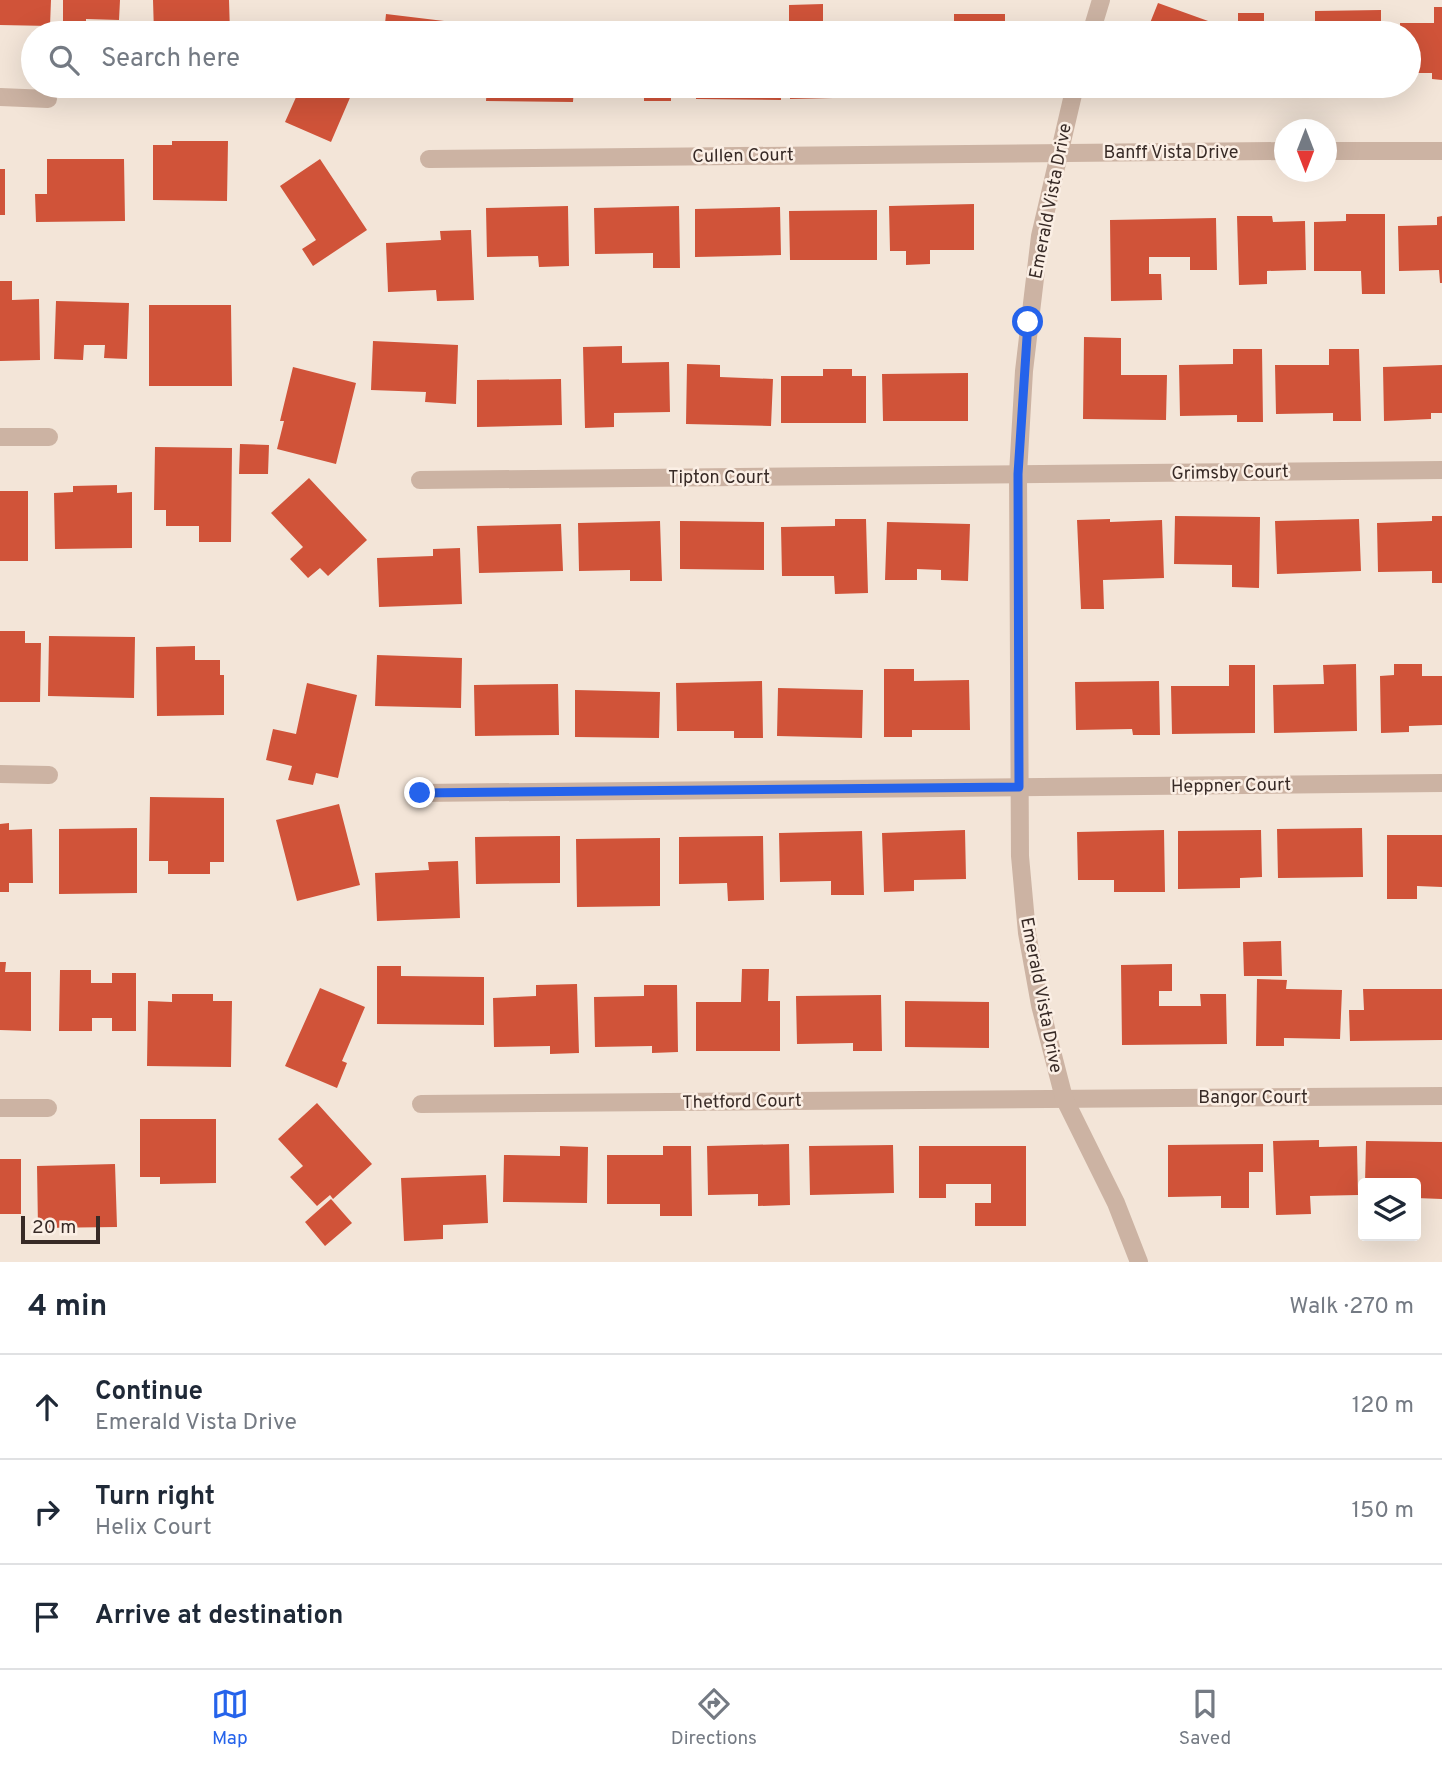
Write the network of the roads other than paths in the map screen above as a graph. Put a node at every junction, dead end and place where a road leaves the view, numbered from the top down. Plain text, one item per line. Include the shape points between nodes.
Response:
1 (1101, 0) edge
2 (1095, 21) edge
3 (0, 97) edge
4 (21, 98) edge
5 (24, 98) edge
6 (1072, 98) edge
7 (48, 99) dead end
8 (1274, 151) edge
9 (1337, 151) edge
10 (1442, 151) edge
11 (1058, 152) junction
12 (429, 159) dead end
13 (0, 437) edge
14 (49, 437) dead end
15 (1442, 470) edge
16 (1018, 474) junction
17 (420, 480) dead end
18 (0, 774) edge
19 (49, 775) dead end
20 (1442, 783) edge
21 (1019, 787) junction
22 (420, 793) dead end
23 (1442, 1096) edge
24 (1064, 1098) junction
25 (421, 1104) dead end
26 (0, 1108) edge
27 (48, 1108) dead end
28 (1139, 1262) edge

1 - 2 street
3 - 4 street
5 - 7 street
6 - 11 street, Emerald Vista Drive
8 - 11 street, Banff Vista Drive
9 - 10 street
11 - 12 street, Cullen Court
11 - 16 street, Emerald Vista Drive via 1028,322
13 - 14 street
15 - 16 street, Grimsby Court
16 - 17 street, Tipton Court
16 - 21 street, Emerald Vista Drive
18 - 19 street
20 - 21 street, Heppner Court
21 - 22 street, Heppner Court
21 - 24 street, Emerald Vista Drive via 1027,933
23 - 24 street, Bangor Court
24 - 25 street, Thetford Court
24 - 28 street, Emerald Vista Drive via 1116,1203
26 - 27 street

